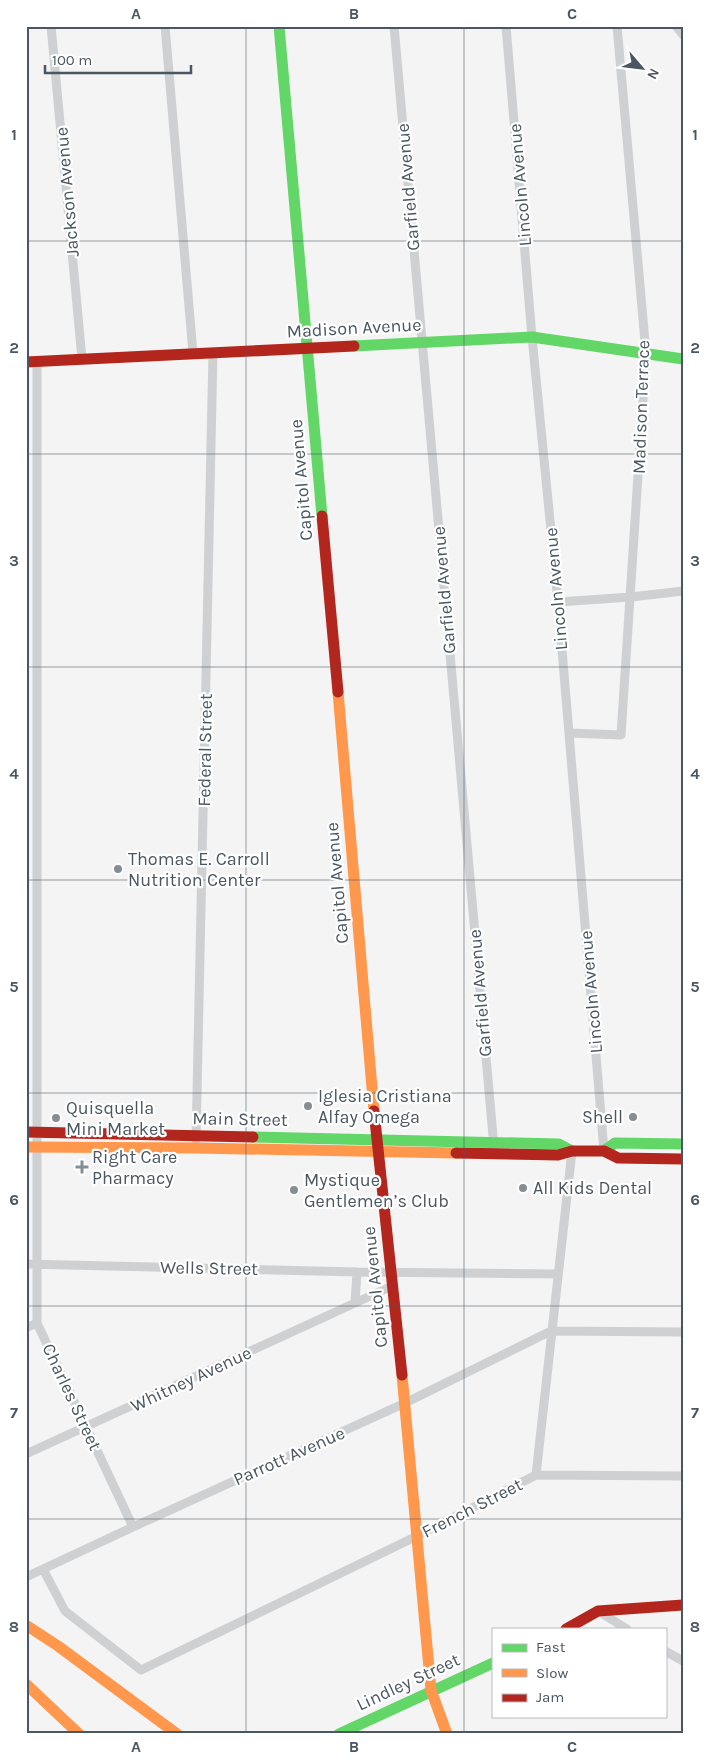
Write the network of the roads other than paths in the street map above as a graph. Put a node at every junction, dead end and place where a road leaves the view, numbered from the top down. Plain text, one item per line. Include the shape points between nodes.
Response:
1 (52, 26) edge
2 (165, 26) edge
3 (279, 26) edge
4 (394, 26) edge
5 (506, 26) edge
6 (617, 26) edge
7 (676, 26) edge
8 (683, 35) edge
9 (532, 337) junction
10 (422, 342) junction
11 (308, 348) junction
12 (213, 352) junction
13 (646, 353) junction
14 (193, 354) junction
15 (82, 359) junction
16 (683, 359) edge
17 (32, 361) edge
18 (36, 580) junction
19 (26, 582) edge
20 (683, 591) edge
21 (631, 597) junction
22 (558, 602) junction
23 (569, 733) junction
24 (32, 1132) edge
25 (196, 1136) junction
26 (377, 1139) junction
27 (493, 1142) junction
28 (683, 1144) edge
29 (32, 1147) edge
30 (196, 1148) junction
31 (572, 1151) junction
32 (604, 1151) junction
33 (378, 1152) junction
34 (494, 1154) junction
35 (683, 1159) edge
36 (26, 1264) edge
37 (38, 1264) junction
38 (357, 1272) junction
39 (391, 1272) junction
40 (558, 1274) junction
41 (392, 1286) junction
42 (355, 1303) junction
43 (37, 1323) junction
44 (26, 1328) edge
45 (551, 1331) junction
46 (683, 1332) edge
47 (405, 1403) junction
48 (86, 1427) junction
49 (26, 1454) edge
50 (536, 1475) junction
51 (683, 1476) edge
52 (133, 1526) junction
53 (417, 1536) junction
54 (43, 1569) junction
55 (26, 1577) edge
56 (683, 1605) edge
57 (598, 1612) junction
58 (26, 1625) edge
59 (568, 1628) edge
60 (625, 1628) edge
61 (666, 1652) edge
62 (683, 1661) edge
63 (492, 1663) edge
64 (26, 1684) edge
65 (431, 1690) junction
66 (79, 1734) edge
67 (177, 1734) edge
68 (339, 1734) edge
69 (447, 1734) edge

1 - 15 street, Jackson Avenue
2 - 14 street
3 - 11 main road, Capitol Avenue
4 - 10 street, Garfield Avenue
5 - 9 street, Lincoln Avenue
6 - 13 street, Madison Terrace
7 - 8 street
9 - 10 main road, Madison Avenue
9 - 13 main road, Madison Avenue
9 - 22 street, Lincoln Avenue
10 - 11 main road, Madison Avenue
10 - 27 street, Garfield Avenue
11 - 12 main road, Madison Avenue
11 - 26 main road, Capitol Avenue
12 - 14 main road, Madison Avenue
12 - 25 street, Federal Street
13 - 16 main road, Madison Avenue
13 - 21 street, Madison Terrace
14 - 15 main road, Madison Avenue
15 - 17 main road, Madison Avenue
17 - 18 street, Charles Street
18 - 19 street
18 - 24 street, Charles Street
20 - 21 street
21 - 22 street
21 - 23 street, Madison Terrace via 622,735
22 - 23 street, Lincoln Avenue
23 - 32 street, Lincoln Avenue
24 - 25 main road, Main Street
24 - 29 street, Charles Street
25 - 26 main road, Main Street
25 - 30 street, Federal Street
26 - 27 main road, Main Street
26 - 33 main road, Capitol Avenue
27 - 31 main road, Main Street via 559,1144
27 - 34 street, Garfield Avenue
28 - 32 main road, Main Street via 615,1143
29 - 30 main road, Main Street
29 - 37 street, Charles Street
30 - 33 main road, Main Street
31 - 32 main road, Main Street
31 - 34 main road, Main Street via 558,1155
31 - 40 street, French Street
32 - 35 main road, Main Street via 618,1158
33 - 34 main road, Main Street
33 - 39 main road, Capitol Avenue
36 - 37 street, Wells Street
37 - 38 street, Wells Street
37 - 43 street, Charles Street
38 - 39 street, Wells Street
38 - 42 street
39 - 40 street, Wells Street
39 - 41 main road, Capitol Avenue
40 - 45 street, French Street
41 - 42 street, Whitney Avenue
41 - 47 main road, Capitol Avenue
42 - 48 street, Whitney Avenue
43 - 44 street
43 - 48 street, Charles Street
45 - 46 street
45 - 47 street, Parrott Avenue
45 - 50 street, French Street
47 - 52 street, Parrott Avenue
47 - 53 main road, Capitol Avenue
48 - 49 street, Whitney Avenue
48 - 52 street, Charles Street
50 - 51 street
50 - 53 street, French Street
52 - 54 street, Parrott Avenue
53 - 54 street, French Street via 141,1670 65,1611
53 - 65 main road, Capitol Avenue
54 - 55 street, Parrott Avenue
56 - 57 main road
57 - 59 main road
57 - 60 street
58 - 67 main road
61 - 62 street
63 - 65 main road, Lindley Street
64 - 66 main road
65 - 68 main road, Lindley Street
65 - 69 main road, Capitol Avenue

